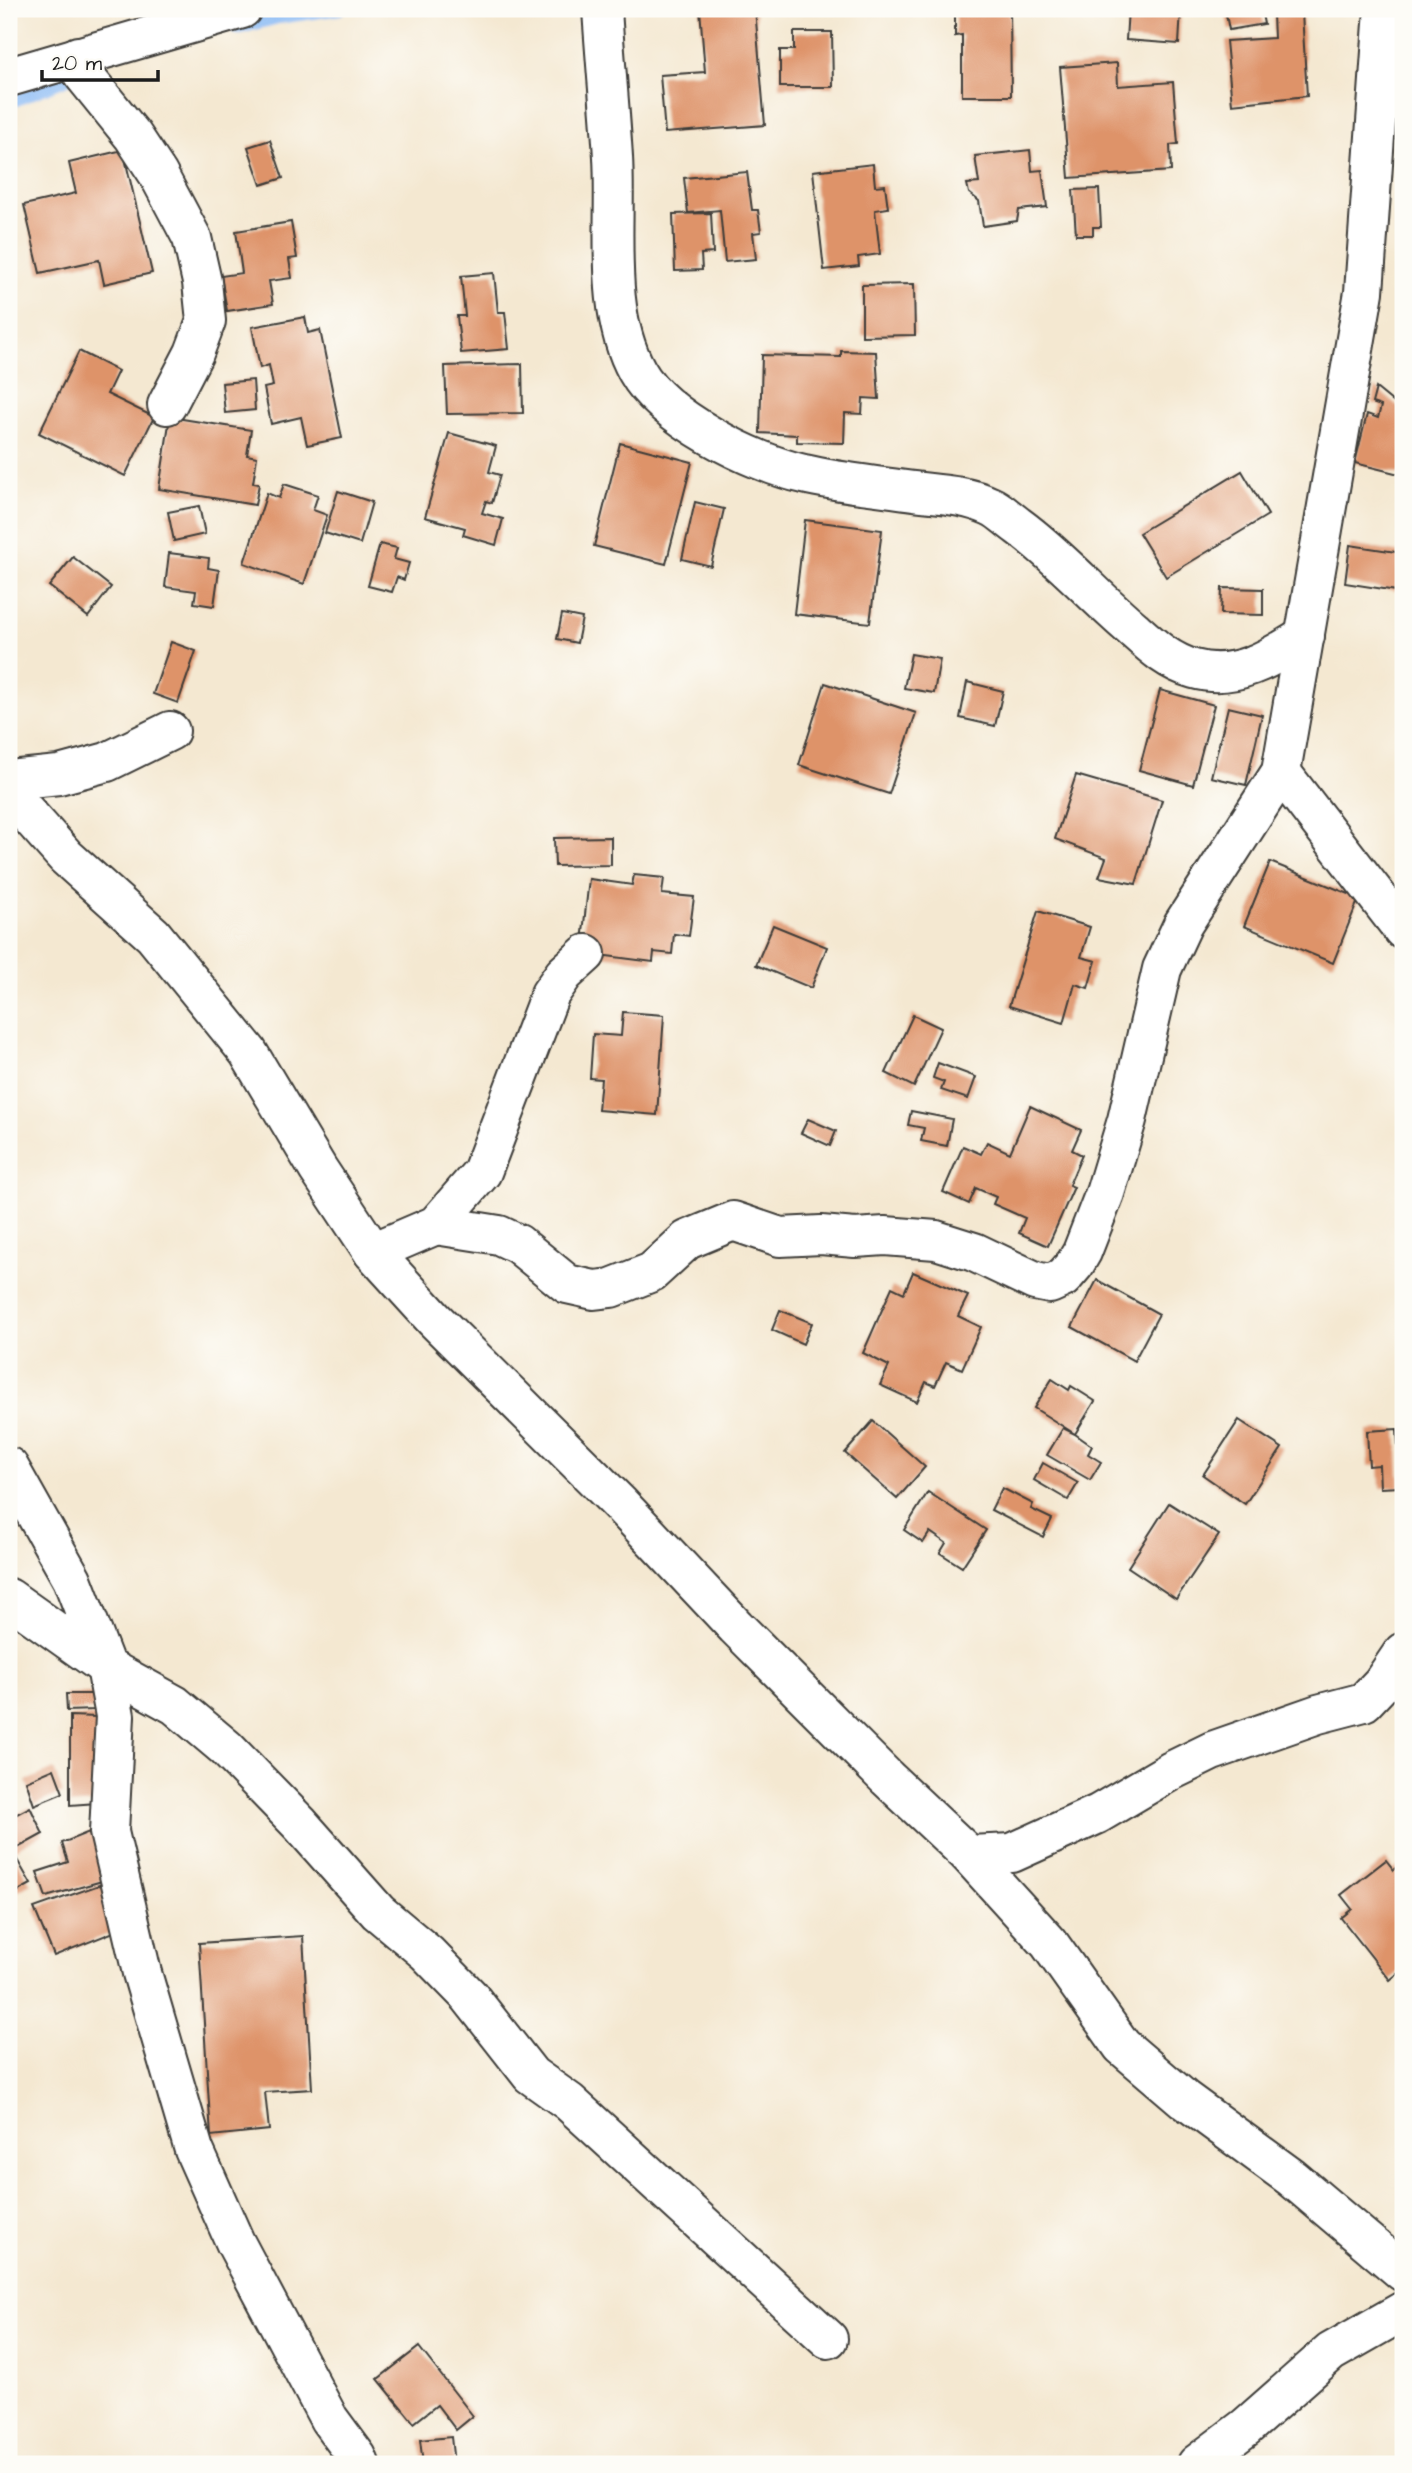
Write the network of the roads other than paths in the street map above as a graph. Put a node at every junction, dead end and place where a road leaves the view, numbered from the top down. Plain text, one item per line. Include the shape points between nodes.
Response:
1 (242, 9) edge
2 (601, 9) edge
3 (1384, 9) edge
4 (78, 57) junction
5 (9, 77) edge
6 (167, 405) dead end
7 (1305, 636) junction
8 (170, 731) dead end
9 (1281, 772) junction
10 (9, 780) edge
11 (9, 793) edge
12 (1403, 930) edge
13 (586, 954) dead end
14 (436, 1225) junction
15 (373, 1252) junction
16 (9, 1467) edge
17 (9, 1598) edge
18 (1403, 1652) edge
19 (106, 1667) junction
20 (969, 1855) junction
21 (1403, 2272) edge
22 (1403, 2311) edge
23 (828, 2339) dead end
24 (360, 2464) edge
25 (1197, 2464) edge

1 - 4 street
2 - 7 street via 613,159 617,310 638,373 661,400 717,440 803,474 957,496 992,506 1034,538 1165,657 1195,670 1222,673 1252,666
3 - 7 street via 1364,292
4 - 5 street
4 - 6 street via 82,73 134,136 158,174 192,238 206,321
7 - 9 street
8 - 10 street via 107,762 59,775
9 - 12 street
9 - 14 street via 1183,924 1162,969 1105,1193 1082,1252 1063,1278 1050,1284 1035,1282 974,1252 936,1240 780,1237 733,1221 687,1240 652,1272 594,1290 567,1284 499,1234
11 - 15 street via 66,857 153,935 248,1052
13 - 14 street via 550,994 482,1172
14 - 15 street
15 - 20 street via 746,1637
16 - 19 street via 72,1579
17 - 19 street
18 - 20 street via 1364,1702 1212,1751 1098,1814 1012,1853
19 - 23 street via 175,1705 226,1748 378,1912 469,1996 531,2075 569,2102
19 - 24 street via 115,1716 109,1832 142,1973 194,2150 235,2242 329,2419
20 - 21 street via 1049,1943 1122,2046 1184,2099 1292,2178
22 - 25 street via 1331,2352

